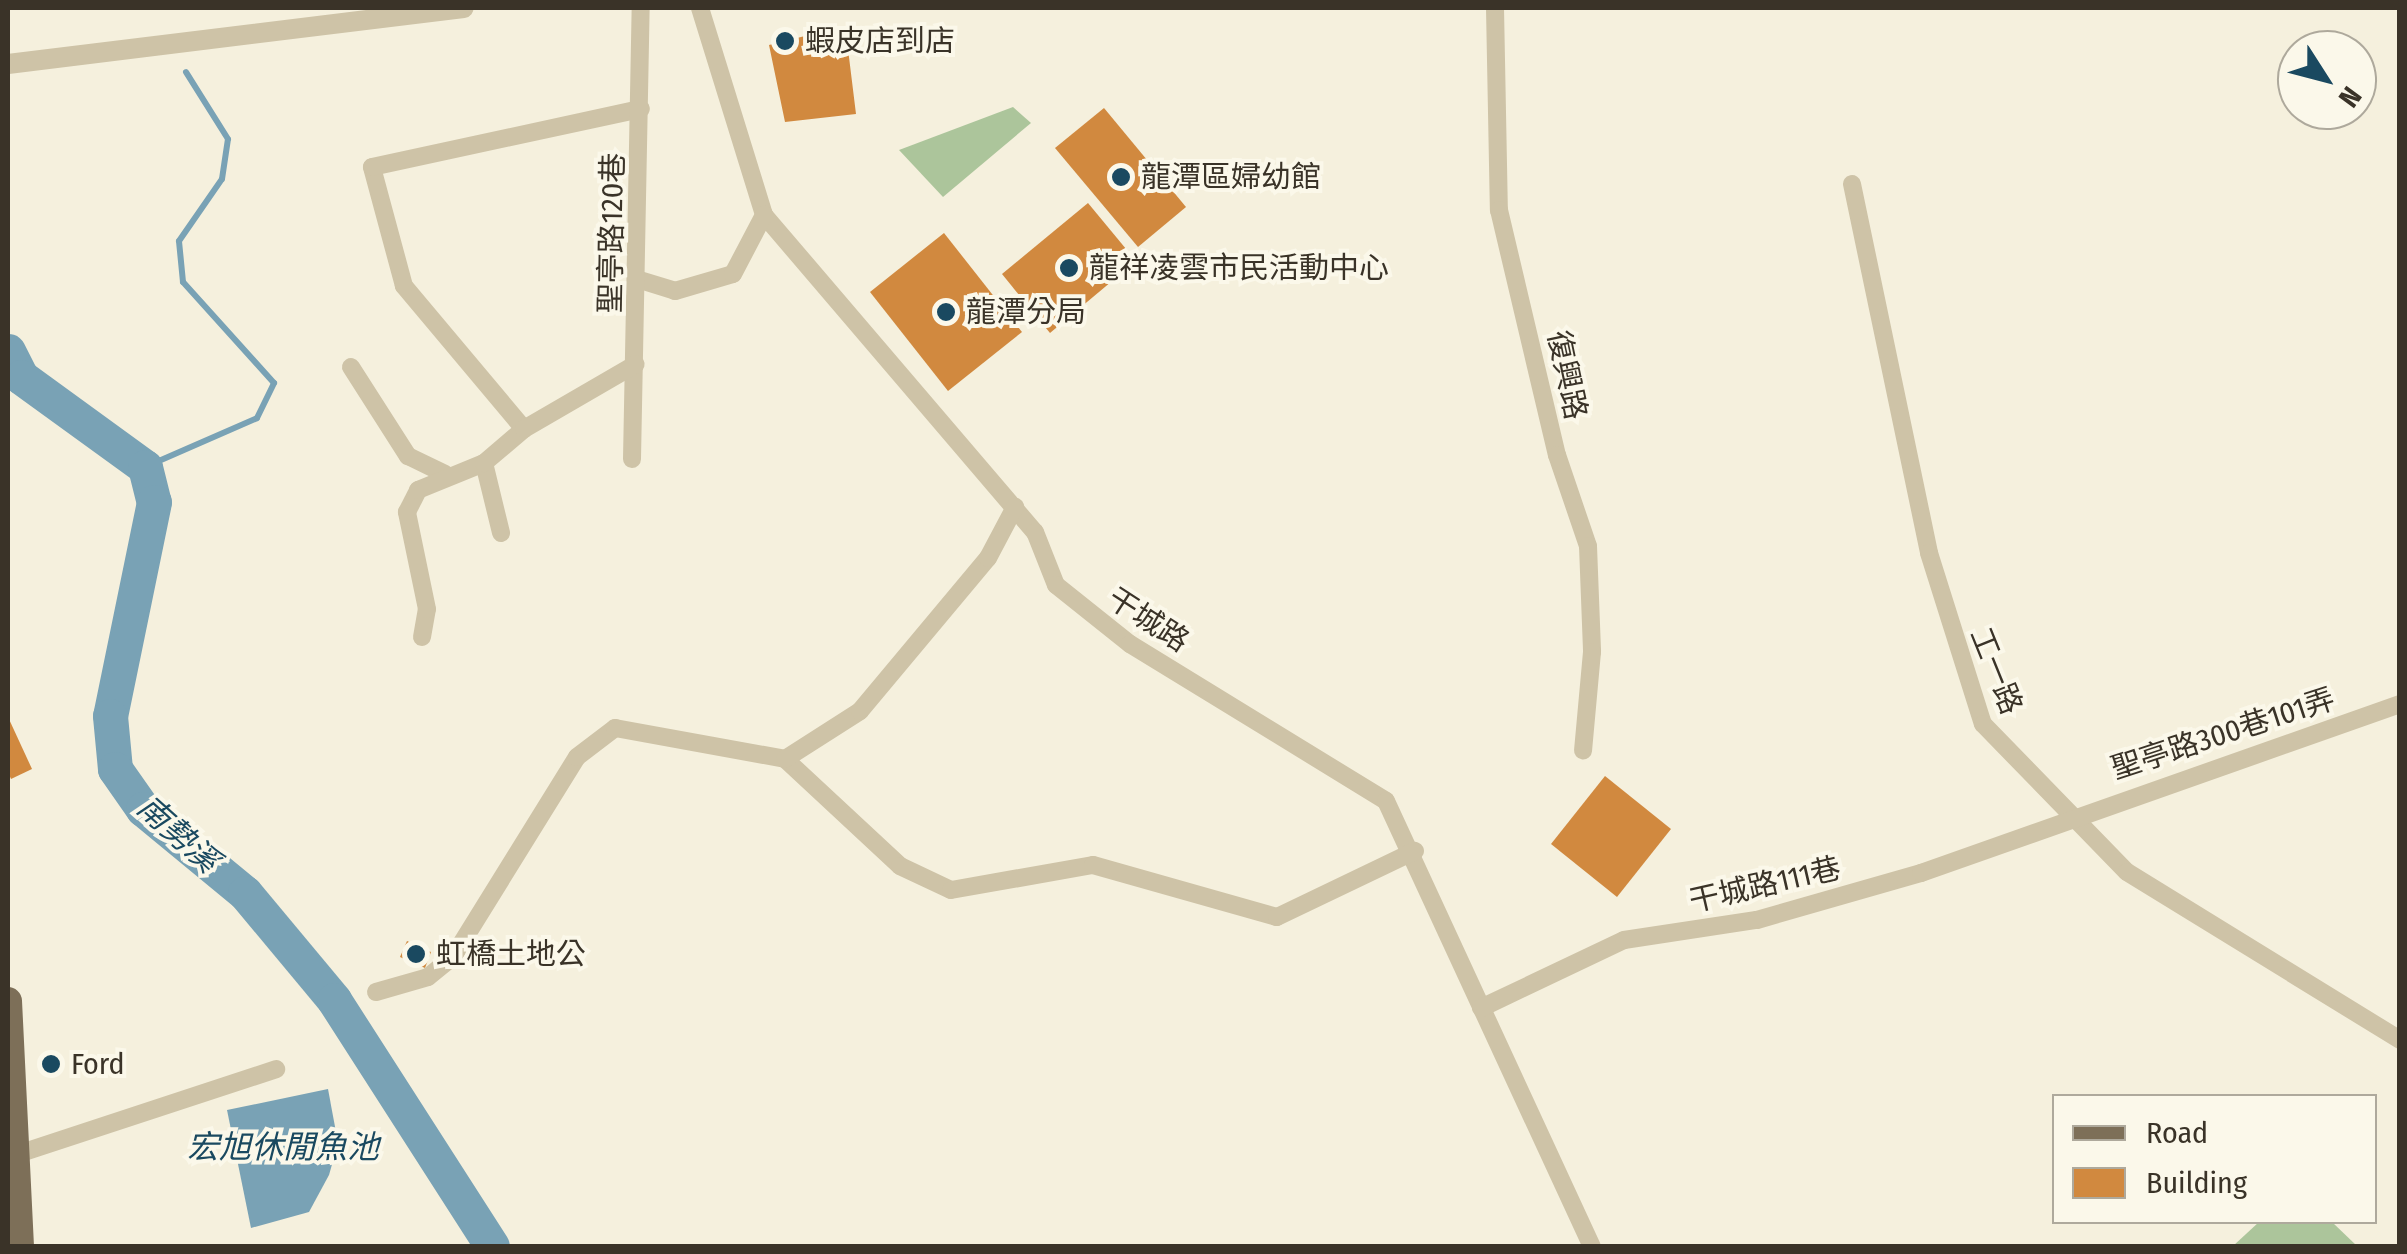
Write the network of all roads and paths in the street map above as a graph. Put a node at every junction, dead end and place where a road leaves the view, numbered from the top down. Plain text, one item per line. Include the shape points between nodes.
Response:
1 (464, 8) edge
2 (642, 8) edge
3 (700, 8) edge
4 (1495, 8) edge
5 (8, 64) edge
6 (641, 108) junction
7 (1852, 184) dead end
8 (764, 215) junction
9 (640, 280) junction
10 (636, 364) junction
11 (352, 367) dead end
12 (524, 428) junction
13 (632, 459) dead end
14 (484, 462) junction
15 (446, 474) junction
16 (1015, 507) junction
17 (501, 533) dead end
18 (422, 637) dead end
19 (2400, 704) edge
20 (1583, 751) dead end
21 (785, 758) junction
22 (2064, 816) junction
23 (1415, 851) junction
24 (376, 992) dead end
25 (8, 1001) edge
26 (1482, 1008) junction
27 (2400, 1040) edge
28 (276, 1070) dead end
29 (16, 1154) junction
30 (20, 1246) edge
31 (1592, 1246) edge

1 - 5 street
2 - 6 street, 聖亭路120巷
3 - 8 street, 干城路
4 - 20 street, 復興路 via 1500,210 1556,456 1588,546
6 - 9 street, 聖亭路120巷
6 - 12 street via 372,167 404,286
7 - 22 street, 工一路 via 1956,656 1984,724
8 - 9 street via 734,274 689,290
8 - 16 street, 干城路
9 - 10 street, 聖亭路120巷
10 - 12 street
10 - 13 street, 聖亭路120巷
11 - 15 street via 408,456
12 - 14 street
14 - 15 street
14 - 17 street
15 - 18 street via 418,490 407,512 426,608
16 - 21 street via 988,558 860,711
16 - 23 street, 干城路 via 1056,584 1085,613 1369,788
19 - 22 street, 聖亭路300巷101弄
21 - 23 street via 900,866 951,890 1093,866 1277,917
21 - 24 street via 616,728 577,757 452,956 428,977
22 - 26 street, 干城路111巷 via 1922,874 1774,916 1624,940
22 - 27 street, 工一路 via 2246,954
23 - 26 street, 干城路
25 - 29 main road
26 - 31 street, 干城路
28 - 29 street
29 - 30 main road

